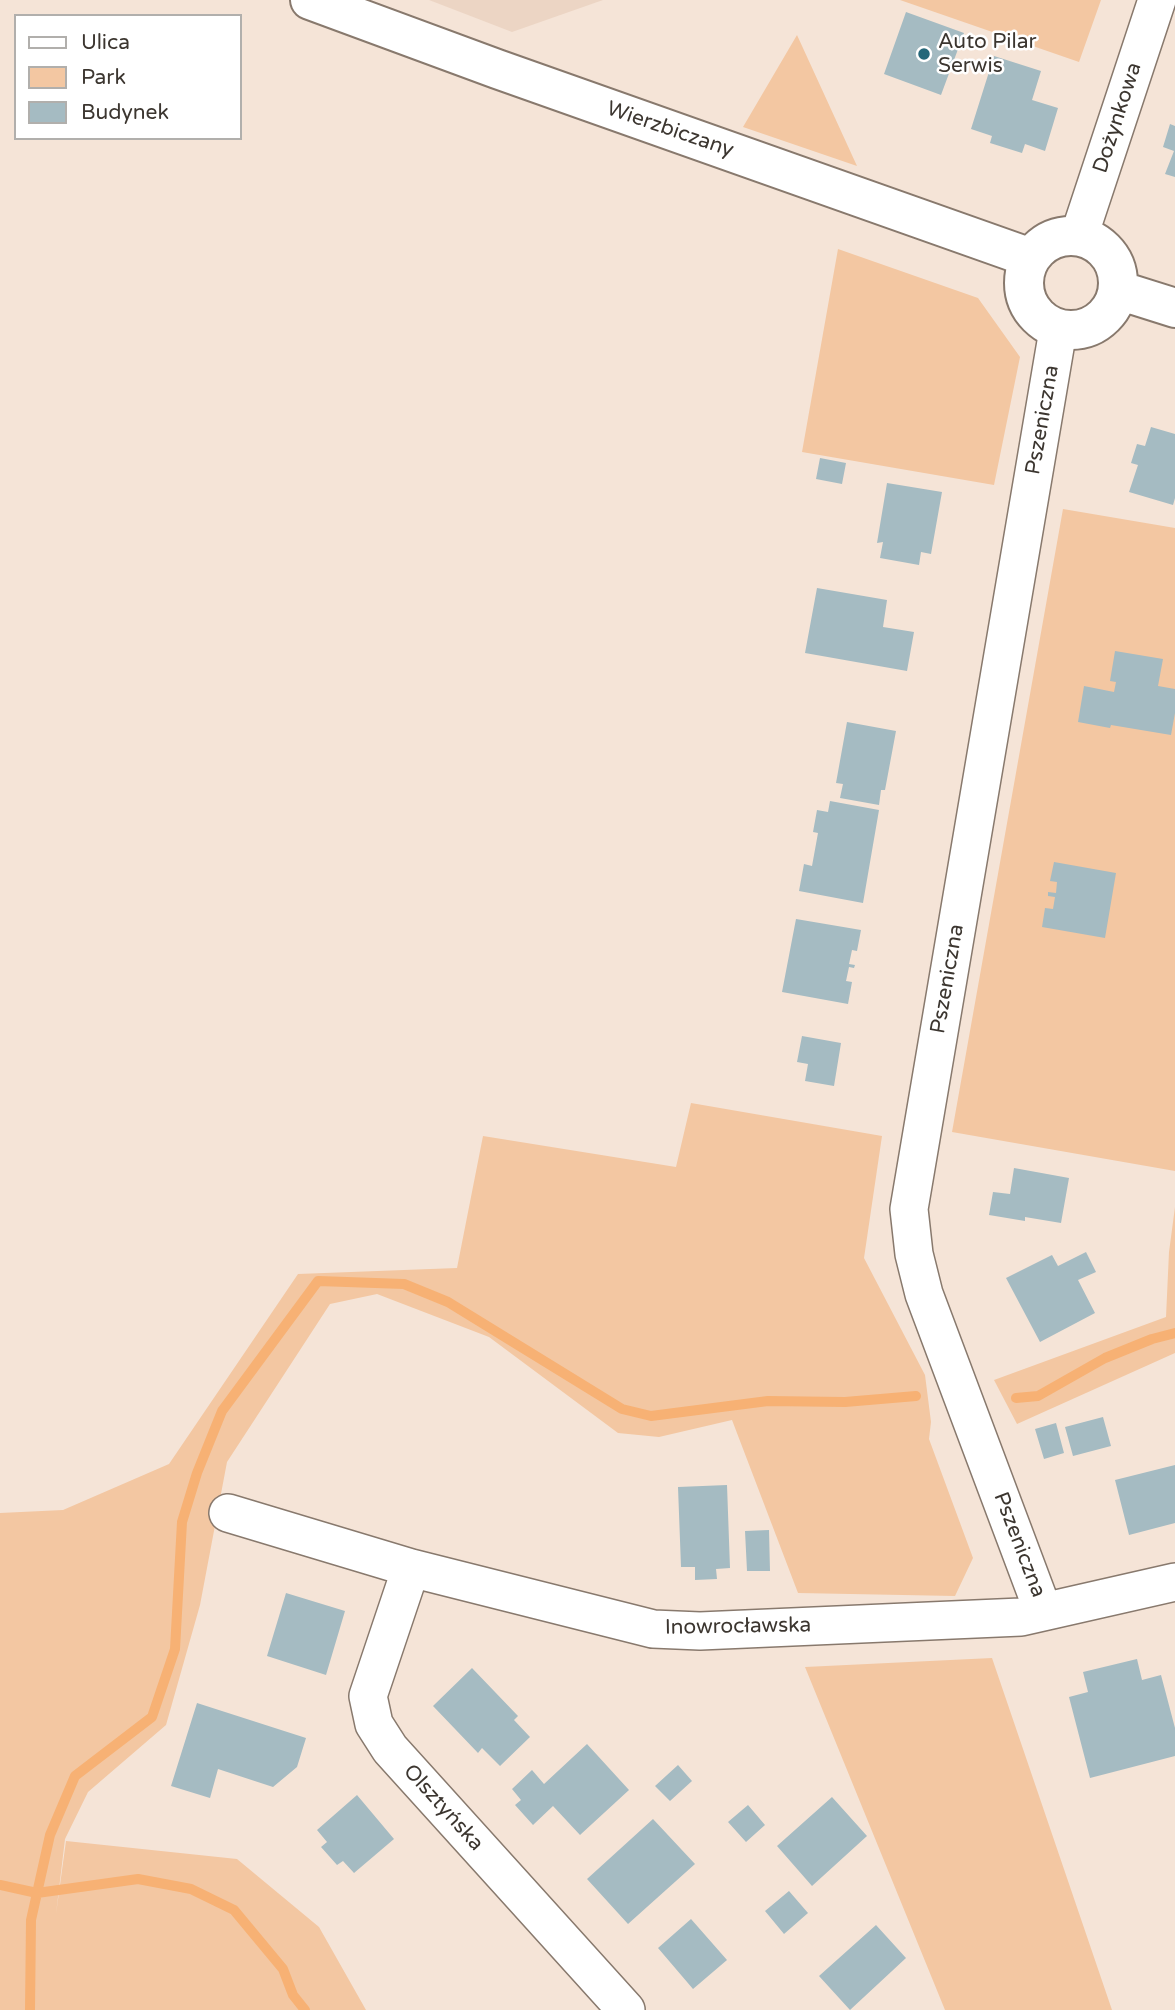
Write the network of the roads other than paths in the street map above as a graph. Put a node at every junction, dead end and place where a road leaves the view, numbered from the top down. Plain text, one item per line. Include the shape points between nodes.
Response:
1 (310, 0) edge
2 (1157, 0) edge
3 (1079, 236) junction
4 (1031, 258) junction
5 (1118, 290) junction
6 (1175, 308) edge
7 (1058, 330) junction
8 (228, 1513) dead end
9 (411, 1568) junction
10 (1175, 1582) edge
11 (1043, 1611) junction
12 (626, 2010) edge

1 - 4 street, Wierzbiczany
2 - 3 street, Dożynkowa
3 - 4 street via 1052,240
3 - 5 street via 1104,249 1113,261
4 - 7 street via 1023,291 1041,321
5 - 6 street
5 - 7 street via 1111,309 1097,323 1078,330
7 - 11 street, Pszeniczna via 909,1209 924,1294
8 - 9 street, Inowrocławska
9 - 11 street, Inowrocławska via 653,1629 700,1631 1021,1617
9 - 12 street, Olsztyńska via 368,1696 374,1724 390,1749
10 - 11 street, Inowrocławska

